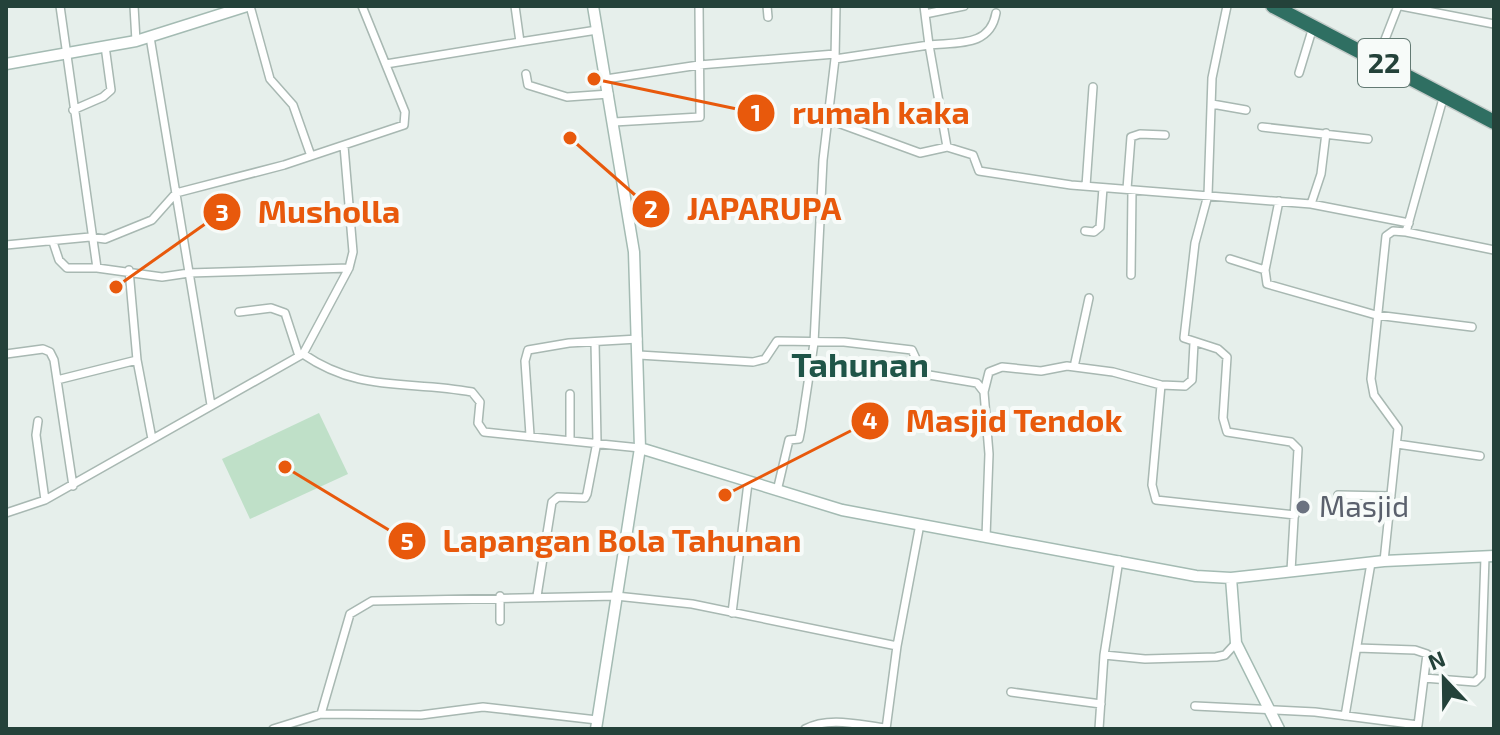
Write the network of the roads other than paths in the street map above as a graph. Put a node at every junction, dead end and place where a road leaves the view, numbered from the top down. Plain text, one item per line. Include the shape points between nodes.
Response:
1 (60, 6) edge
2 (134, 6) edge
3 (248, 6) edge
4 (362, 6) edge
5 (515, 6) edge
6 (593, 6) edge
7 (699, 6) edge
8 (767, 6) edge
9 (836, 6) edge
10 (964, 6) edge
11 (1227, 6) edge
12 (1273, 6) edge
13 (1400, 6) edge
14 (1443, 6) edge
15 (925, 10) edge
16 (996, 13) dead end
17 (1440, 15) junction
18 (768, 17) dead end
19 (1494, 24) edge
20 (1313, 27) junction
21 (597, 30) junction
22 (150, 37) junction
23 (136, 41) junction
24 (520, 42) junction
25 (929, 45) junction
26 (105, 46) junction
27 (66, 52) junction
28 (835, 56) junction
29 (1377, 60) junction
30 (6, 64) edge
31 (386, 64) junction
32 (699, 65) junction
33 (1299, 73) dead end
34 (526, 74) dead end
35 (606, 79) junction
36 (1093, 87) dead end
37 (609, 94) junction
38 (1444, 95) junction
39 (1212, 104) junction
40 (73, 110) junction
41 (1246, 110) dead end
42 (827, 119) junction
43 (614, 122) junction
44 (1494, 122) edge
45 (1262, 127) dead end
46 (1326, 133) junction
47 (1165, 135) dead end
48 (1368, 139) dead end
49 (344, 146) junction
50 (947, 147) junction
51 (311, 156) junction
52 (1086, 186) junction
53 (1103, 188) junction
54 (1130, 190) junction
55 (176, 193) junction
56 (1208, 195) junction
57 (1279, 201) junction
58 (1311, 204) junction
59 (1409, 223) junction
60 (1085, 231) dead end
61 (1406, 232) junction
62 (90, 237) junction
63 (53, 242) junction
64 (6, 245) edge
65 (1494, 250) edge
66 (1230, 259) dead end
67 (97, 268) junction
68 (349, 268) junction
69 (129, 270) junction
70 (1265, 270) junction
71 (189, 273) junction
72 (1131, 275) dead end
73 (1089, 298) dead end
74 (239, 312) dead end
75 (1376, 315) junction
76 (1472, 327) dead end
77 (638, 339) junction
78 (595, 342) junction
79 (814, 343) junction
80 (1194, 343) junction
81 (6, 354) edge
82 (301, 355) junction
83 (639, 355) junction
84 (137, 360) junction
85 (1074, 367) junction
86 (57, 380) junction
87 (1161, 385) junction
88 (984, 392) junction
89 (570, 394) dead end
90 (211, 405) junction
91 (38, 421) dead end
92 (530, 435) junction
93 (152, 439) junction
94 (570, 440) junction
95 (597, 442) junction
96 (1397, 444) junction
97 (640, 448) junction
98 (1480, 456) dead end
99 (748, 483) junction
100 (73, 486) junction
101 (777, 491) junction
102 (1338, 495) dead end
103 (1391, 496) junction
104 (45, 500) junction
105 (6, 513) edge
106 (1295, 515) junction
107 (920, 524) junction
108 (986, 537) junction
109 (1490, 557) edge
110 (1119, 560) junction
111 (1384, 561) junction
112 (1371, 563) junction
113 (1291, 571) junction
114 (1231, 578) junction
115 (500, 596) junction
116 (537, 596) junction
117 (616, 596) junction
118 (732, 613) junction
119 (500, 621) dead end
120 (1236, 643) junction
121 (897, 646) junction
122 (1357, 648) junction
123 (1104, 655) junction
124 (1424, 678) junction
125 (1011, 692) dead end
126 (1101, 704) junction
127 (1195, 706) dead end
128 (1271, 709) junction
129 (321, 714) junction
130 (1345, 716) junction
131 (596, 724) edge
132 (1418, 727) edge
133 (273, 729) edge
134 (805, 729) edge
135 (886, 729) edge
136 (1099, 729) edge
137 (1279, 729) edge

1 - 27 street
2 - 23 street
3 - 22 street
3 - 51 street via 270,79 293,105
4 - 31 street
5 - 24 street
6 - 21 street
7 - 32 street
8 - 18 street
9 - 28 street
10 - 15 street
11 - 39 street
12 - 20 highway, 22
13 - 17 street
13 - 29 street
14 - 17 street
15 - 25 street
16 - 25 street via 993,27 983,36
17 - 19 street
20 - 29 highway, 22
20 - 33 street
21 - 24 street
21 - 35 street
22 - 23 street
22 - 55 street
23 - 26 street
24 - 31 street
25 - 28 street
25 - 50 street
26 - 27 street
26 - 40 street via 111,90
27 - 30 street
27 - 40 street
28 - 32 street
28 - 42 street
29 - 38 highway, 22
31 - 49 street via 406,122
32 - 35 street
32 - 43 street via 698,118
34 - 37 street via 528,85 567,97
35 - 37 street
36 - 52 street
37 - 43 street
38 - 44 highway, 22
38 - 59 street
39 - 41 street
39 - 56 street
40 - 62 street
42 - 50 street via 920,153
42 - 79 street
43 - 77 street via 634,252
45 - 46 street
46 - 48 street
46 - 58 street
47 - 54 street via 1131,137
49 - 51 street
49 - 68 street via 353,252
50 - 52 street via 973,155 979,171
51 - 55 street
52 - 53 street
53 - 54 street
53 - 60 street via 1100,227
54 - 56 street
54 - 72 street
55 - 62 street via 142,226 105,239
55 - 71 street
56 - 57 street
56 - 80 street via 1195,243 1185,333 1185,340
57 - 58 street
57 - 70 street
58 - 59 street
59 - 61 street
61 - 65 street
61 - 75 street via 1387,233
62 - 63 street
62 - 67 street
63 - 64 street
63 - 67 street via 67,268
66 - 70 street
67 - 69 street
68 - 71 street
68 - 82 street
69 - 71 street via 162,277
69 - 84 street
70 - 75 street via 1264,279 1271,286
71 - 90 street
73 - 85 street
74 - 82 street via 271,308 285,313
75 - 76 street
75 - 96 street via 1372,389 1397,423
77 - 78 street
77 - 83 street
78 - 92 street via 526,352
78 - 95 street
79 - 83 street via 777,341 760,362
79 - 88 street via 912,350 923,374 977,383
79 - 101 street via 799,439 789,440
80 - 87 street via 1190,384
80 - 106 street via 1227,357 1227,432 1296,446
81 - 86 street via 46,350 54,360
82 - 90 street
82 - 92 street via 359,381 472,392 480,402 482,431
83 - 97 street
84 - 86 street
84 - 93 street
85 - 87 street
85 - 88 street via 995,367
86 - 100 street
87 - 106 street via 1152,485 1156,500
88 - 108 street via 989,454
89 - 94 street
90 - 93 street
91 - 104 street
92 - 94 street
93 - 100 street
94 - 95 street
95 - 97 street
95 - 116 street via 585,498 558,497 552,502
96 - 98 street
96 - 103 street
97 - 99 street
97 - 117 street
99 - 101 street
99 - 118 street
100 - 104 street
101 - 107 street
102 - 103 street
103 - 111 street
104 - 105 street
106 - 113 street
107 - 108 street
107 - 121 street
108 - 110 street
109 - 111 street
109 - 124 street via 1481,676 1475,682
110 - 114 street
110 - 123 street
111 - 112 street
112 - 113 street
112 - 122 street
113 - 114 street
114 - 120 street
115 - 116 street
115 - 119 street
115 - 129 street via 404,598 360,606 350,614
116 - 117 street
117 - 118 street
117 - 131 street
118 - 121 street
120 - 123 street via 1216,657
120 - 128 street
121 - 135 street
122 - 124 street via 1424,651
122 - 130 street
123 - 126 street
124 - 132 street
125 - 126 street
126 - 136 street
127 - 128 street
128 - 130 street
128 - 137 street
129 - 131 street via 421,715 483,707
129 - 133 street
130 - 132 street
134 - 135 street via 838,722

